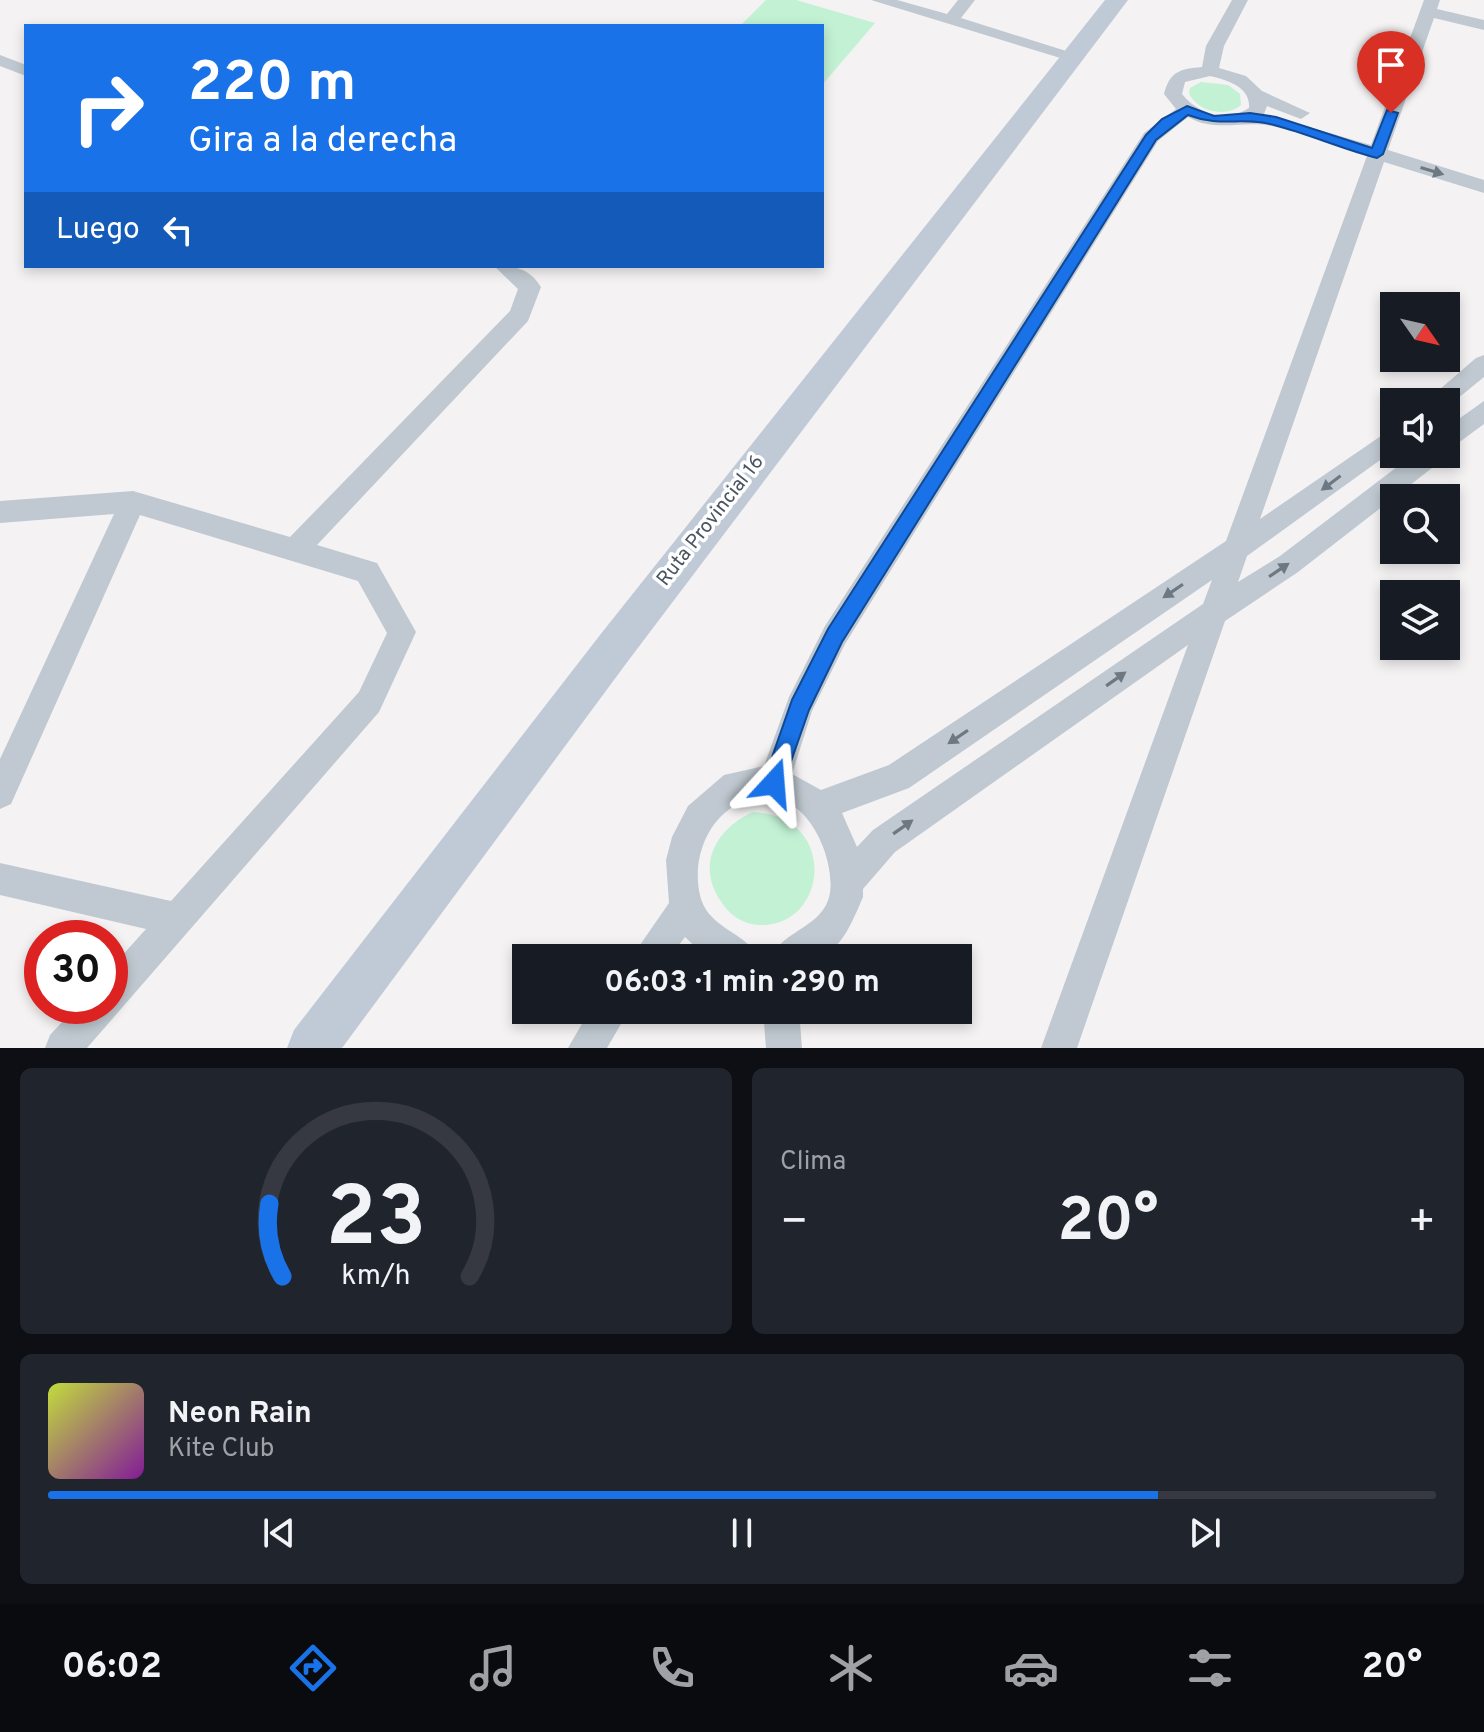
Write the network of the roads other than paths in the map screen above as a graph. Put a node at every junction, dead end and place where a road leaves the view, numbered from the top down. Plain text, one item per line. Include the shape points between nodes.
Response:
1 (879, 0) edge
2 (967, 0) edge
3 (1117, 0) edge
4 (1240, 0) edge
5 (1430, 6) edge
6 (951, 20) junction
7 (1484, 25) edge
8 (1073, 56) junction
9 (0, 60) edge
10 (24, 70) edge
11 (1210, 71) junction
12 (1257, 95) junction
13 (1187, 110) junction
14 (1250, 117) junction
15 (1380, 146) junction
16 (1484, 171) edge
17 (1484, 187) edge
18 (507, 268) edge
19 (1484, 364) edge
20 (1454, 388) edge
21 (1484, 410) edge
22 (1460, 430) edge
23 (1380, 447) edge
24 (1414, 468) edge
25 (133, 502) junction
26 (0, 512) edge
27 (1237, 547) junction
28 (295, 550) junction
29 (1214, 612) junction
30 (774, 783) junction
31 (0, 793) edge
32 (820, 806) junction
33 (0, 879) edge
34 (847, 882) junction
35 (687, 907) junction
36 (177, 919) junction
37 (659, 944) edge
38 (715, 944) edge
39 (814, 944) edge
40 (128, 975) edge
41 (85, 1024) edge
42 (602, 1024) edge
43 (782, 1024) edge
44 (63, 1048) edge
45 (312, 1048) edge
46 (586, 1048) edge
47 (784, 1048) edge
48 (1059, 1048) edge

1 - 6 street
2 - 6 street
3 - 8 main road, Ruta Provincial 16
4 - 11 street via 1215,46
5 - 7 street
5 - 15 street
6 - 8 street
8 - 45 main road, Ruta Provincial 16
9 - 10 street
11 - 12 street via 1244,82
11 - 13 street via 1177,79 1173,94
12 - 14 street via 1257,111
12 - 15 street
13 - 14 street via 1212,120
13 - 30 street via 1151,137 835,635 799,707
14 - 15 street
15 - 16 street
15 -> 17 street
15 - 27 street
18 - 28 street via 530,287 520,315
19 - 20 street
21 - 22 street
23 -> 27 street
29 -> 24 street via 1289,564
25 - 26 street
25 - 28 street
25 - 31 street
27 - 29 street
27 -> 32 street via 898,777
28 - 36 street via 367,572 402,632 369,702
34 -> 29 street via 884,841
29 - 48 street
30 - 32 street via 798,790
30 - 35 street via 750,783 727,791 692,827 681,880
32 - 34 street via 836,827 846,854
33 - 36 street
34 - 39 street via 840,910
35 - 37 street
35 - 38 street
36 - 40 street
41 - 44 street
42 - 46 street
43 - 47 street

